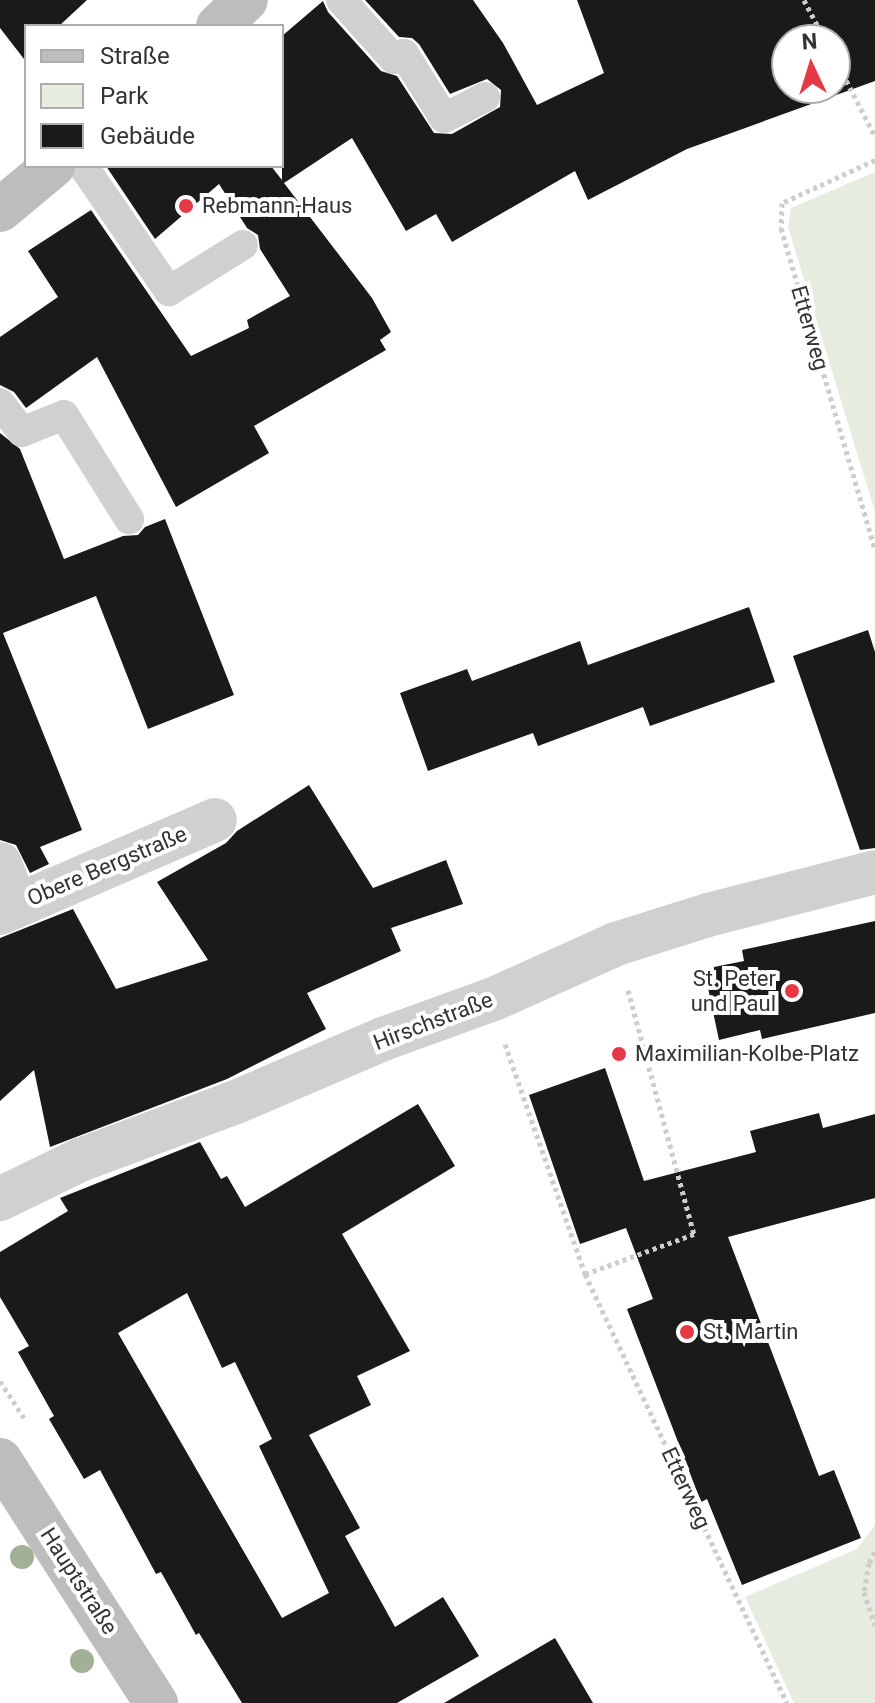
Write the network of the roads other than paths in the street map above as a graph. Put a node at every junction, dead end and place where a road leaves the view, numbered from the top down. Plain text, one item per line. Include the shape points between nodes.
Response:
1 (341, 0) edge
2 (485, 97) dead end
3 (51, 168) edge
4 (84, 168) edge
5 (0, 210) edge
6 (243, 245) dead end
7 (0, 403) edge
8 (129, 519) dead end
9 (215, 820) dead end
10 (0, 864) edge
11 (875, 872) edge
12 (8, 909) edge
13 (0, 1199) edge
14 (7, 1486) edge
15 (156, 1703) edge

1 - 2 lane via 394,59 404,54 444,118
3 - 5 main road
4 - 6 lane via 169,291
7 - 8 lane via 22,432 64,415
9 - 12 street, Obere Bergstraße
10 - 12 street
11 - 13 street, Hirschstraße via 616,944 236,1102 80,1160
14 - 15 main road, Hauptstraße

